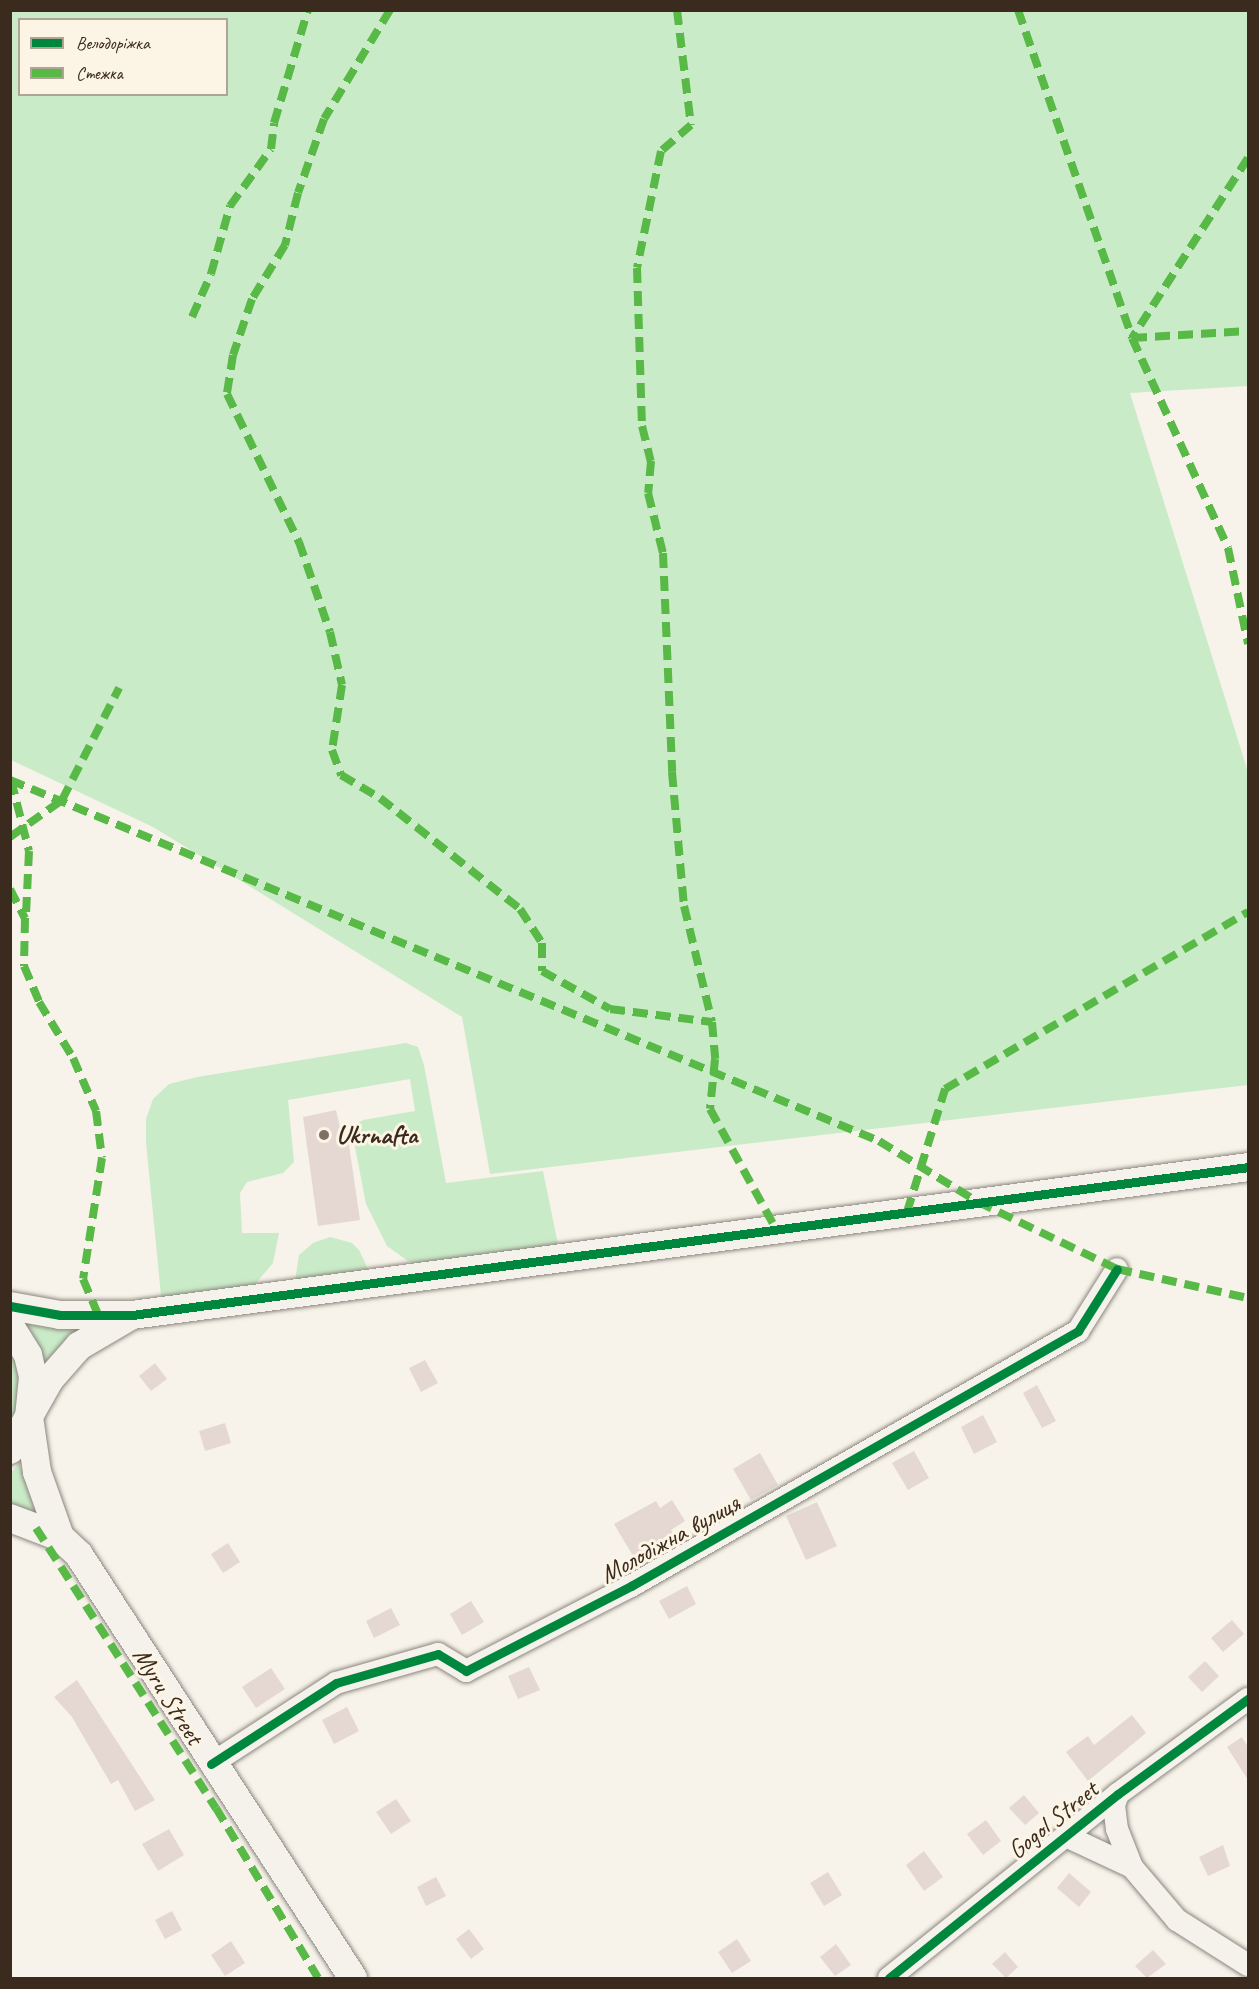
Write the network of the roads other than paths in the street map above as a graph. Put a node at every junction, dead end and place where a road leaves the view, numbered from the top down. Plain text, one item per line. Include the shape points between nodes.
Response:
1 (1248, 1167) edge
2 (1117, 1269) dead end
3 (10, 1306) edge
4 (132, 1315) junction
5 (10, 1326) edge
6 (29, 1417) junction
7 (11, 1450) edge
8 (10, 1518) edge
9 (60, 1537) junction
10 (1248, 1699) edge
11 (211, 1764) junction
12 (1118, 1794) junction
13 (1068, 1837) junction
14 (1132, 1867) junction
15 (1248, 1965) edge
16 (353, 1978) edge
17 (889, 1978) edge

1 - 4 street
2 - 11 street, Молодіжна вулиця via 1078,1331 630,1586 466,1671 438,1654 336,1683
3 - 4 street via 60,1316
4 - 6 street via 79,1346 50,1379
5 - 6 street via 28,1355 33,1377
6 - 7 street
6 - 9 street via 37,1472
8 - 9 street
9 - 11 street, Myru Street via 78,1555
10 - 12 street, Gogol Street
11 - 16 street, Myru Street
12 - 13 street, Gogol Street
12 - 14 street via 1114,1805 1117,1829
13 - 14 street
13 - 17 street, Gogol Street
14 - 15 street via 1177,1920

